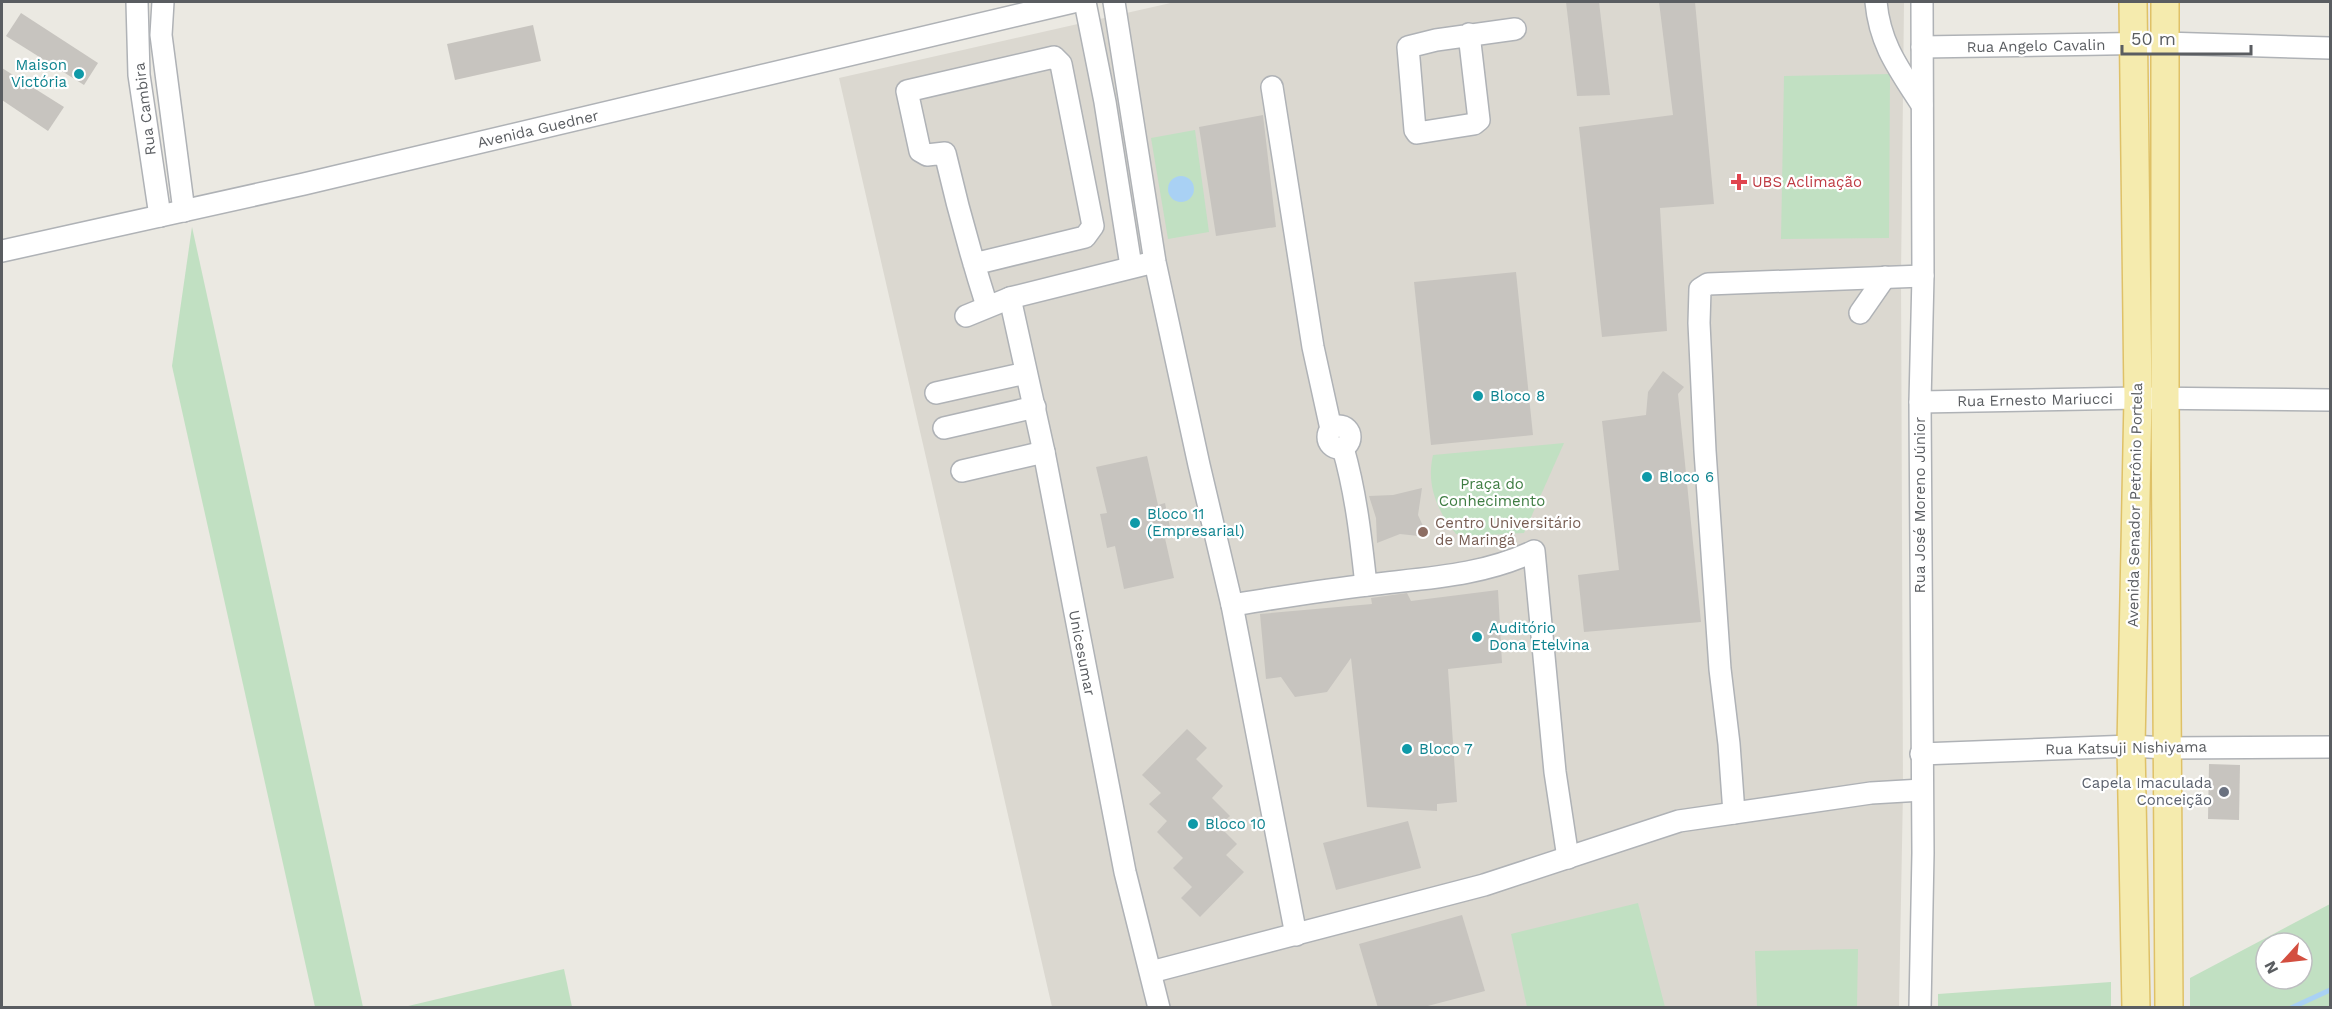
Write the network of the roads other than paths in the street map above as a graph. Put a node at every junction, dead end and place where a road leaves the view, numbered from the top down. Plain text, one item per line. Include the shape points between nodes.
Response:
1 (137, 2) edge
2 (163, 2) edge
3 (1073, 2) edge
4 (1085, 2) edge
5 (1114, 2) edge
6 (1876, 2) edge
7 (1922, 2) edge
8 (2133, 2) edge
9 (2165, 2) edge
10 (1515, 28) dead end
11 (1469, 34) junction
12 (2164, 43) junction
13 (2133, 44) junction
14 (1922, 47) junction
15 (2331, 48) edge
16 (1272, 87) dead end
17 (1130, 98) junction
18 (1105, 102) junction
19 (1922, 105) junction
20 (184, 211) junction
21 (160, 216) junction
22 (2, 251) edge
23 (1155, 262) junction
24 (974, 264) junction
25 (1131, 266) junction
26 (1923, 276) junction
27 (1884, 277) junction
28 (1010, 298) junction
29 (987, 306) junction
30 (1860, 313) dead end
31 (966, 316) dead end
32 (1026, 373) junction
33 (936, 393) dead end
34 (2138, 398) junction
35 (2165, 398) junction
36 (2331, 400) edge
37 (1920, 402) junction
38 (1035, 407) junction
39 (944, 428) dead end
40 (1044, 452) junction
41 (962, 471) dead end
42 (1366, 585) junction
43 (1232, 605) junction
44 (2131, 746) junction
45 (2331, 747) edge
46 (2166, 748) junction
47 (1921, 754) junction
48 (1922, 790) junction
49 (1734, 813) junction
50 (1568, 858) junction
51 (1296, 935) junction
52 (1151, 972) junction
53 (1159, 1008) edge
54 (1920, 1008) edge
55 (2136, 1008) edge
56 (2169, 1008) edge

1 - 21 street, Rua Cambira via 139,75
2 - 20 street, Rua Cambira via 161,35
3 - 20 street, Avenida Guedner
4 - 18 street
5 - 17 street
6 - 19 street via 1888,51
7 - 14 street, Rua José Moreno Júnior
8 - 13 main road, Avenida Senador Petrônio Portela
9 - 12 main road, Avenida Senador Petrônio Portela
10 - 11 street
11 - 11 street via 1408,47 1417,133 1479,120
12 - 13 street, Rua Angelo Cavalin
12 - 15 street, Rua Angelo Cavalin
12 - 35 main road, Avenida Senador Petrônio Portela
13 - 14 street, Rua Angelo Cavalin
13 - 34 main road, Avenida Senador Petrônio Portela
14 - 19 street, Rua José Moreno Júnior
16 - 42 street via 1309,325 1331,429 1340,426 1349,431 1350,441 1343,448 1357,509
17 - 18 street
17 - 23 street
18 - 25 street
19 - 26 street, Rua José Moreno Júnior
20 - 21 street, Avenida Guedner
21 - 22 street, Avenida Guedner
23 - 25 street
23 - 43 street
24 - 24 street via 1085,237 1093,226 1061,64 1054,57 907,91 920,151 927,155 945,153
24 - 29 street
25 - 28 street
26 - 27 street
26 - 37 street, Rua José Moreno Júnior
27 - 30 street
27 - 49 street via 1708,284 1698,296 1720,669
28 - 29 street
28 - 32 street, Unicesumar
29 - 31 street
32 - 33 street
32 - 38 street, Unicesumar
34 - 35 street, Rua Ernesto Mariucci
34 - 37 street, Rua Ernesto Mariucci
34 - 44 main road, Avenida Senador Petrônio Portela
35 - 36 street, Rua Ernesto Mariucci
35 - 46 main road, Avenida Senador Petrônio Portela
37 - 47 street, Rua José Moreno Júnior
38 - 39 street
38 - 40 street, Unicesumar
40 - 41 street
40 - 52 street, Unicesumar via 1107,785
42 - 43 street
42 - 50 street via 1447,576 1512,561 1534,551 1555,772
43 - 51 street
44 - 46 street, Rua Katsuji Nishiyama
44 - 47 street, Rua Katsuji Nishiyama
44 - 55 main road, Avenida Senador Petrônio Portela
45 - 46 street, Rua Katsuji Nishiyama
46 - 56 main road, Avenida Senador Petrônio Portela
47 - 48 street, Rua José Moreno Júnior
48 - 49 street
48 - 54 street, Rua José Moreno Júnior
49 - 50 street via 1679,821
50 - 51 street via 1484,885
51 - 52 street
52 - 53 street, Unicesumar

